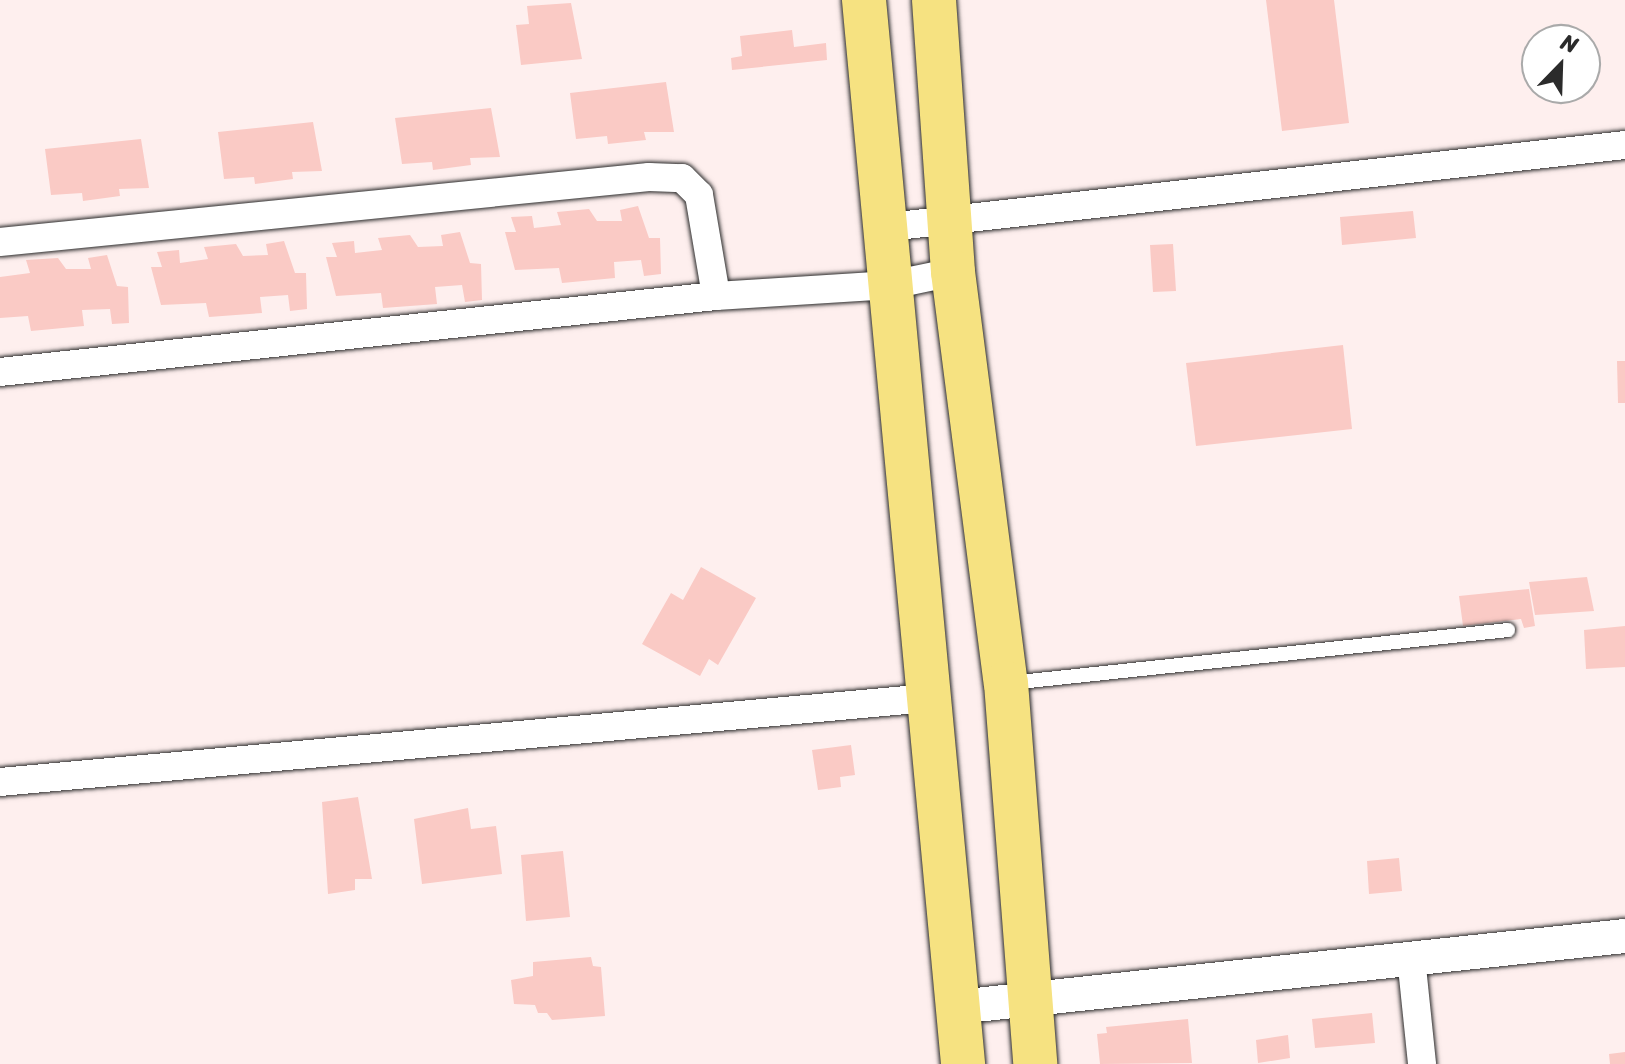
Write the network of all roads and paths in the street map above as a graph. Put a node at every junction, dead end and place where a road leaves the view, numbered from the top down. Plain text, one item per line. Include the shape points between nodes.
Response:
1 (864, 0) edge
2 (934, 0) edge
3 (1625, 145) edge
4 (953, 217) junction
5 (888, 227) junction
6 (0, 242) edge
7 (953, 272) junction
8 (891, 285) junction
9 (716, 296) junction
10 (0, 372) edge
11 (1508, 630) dead end
12 (1006, 683) junction
13 (928, 698) junction
14 (0, 782) edge
15 (1625, 936) edge
16 (1411, 957) junction
17 (1034, 1001) junction
18 (957, 1007) junction
19 (963, 1064) edge
20 (1035, 1064) edge
21 (1422, 1064) edge

1 - 5 highway
2 - 4 highway
3 - 4 street
4 - 5 street
4 - 7 highway
5 - 8 highway
6 - 9 street via 633,178 682,178 699,195
7 - 8 street
7 - 12 highway
8 - 9 street
8 - 13 highway
9 - 10 street
11 - 12 lane
12 - 17 highway
13 - 14 street
13 - 18 highway
15 - 16 street
16 - 17 street
16 - 21 street
17 - 18 street
17 - 20 highway
18 - 19 highway

